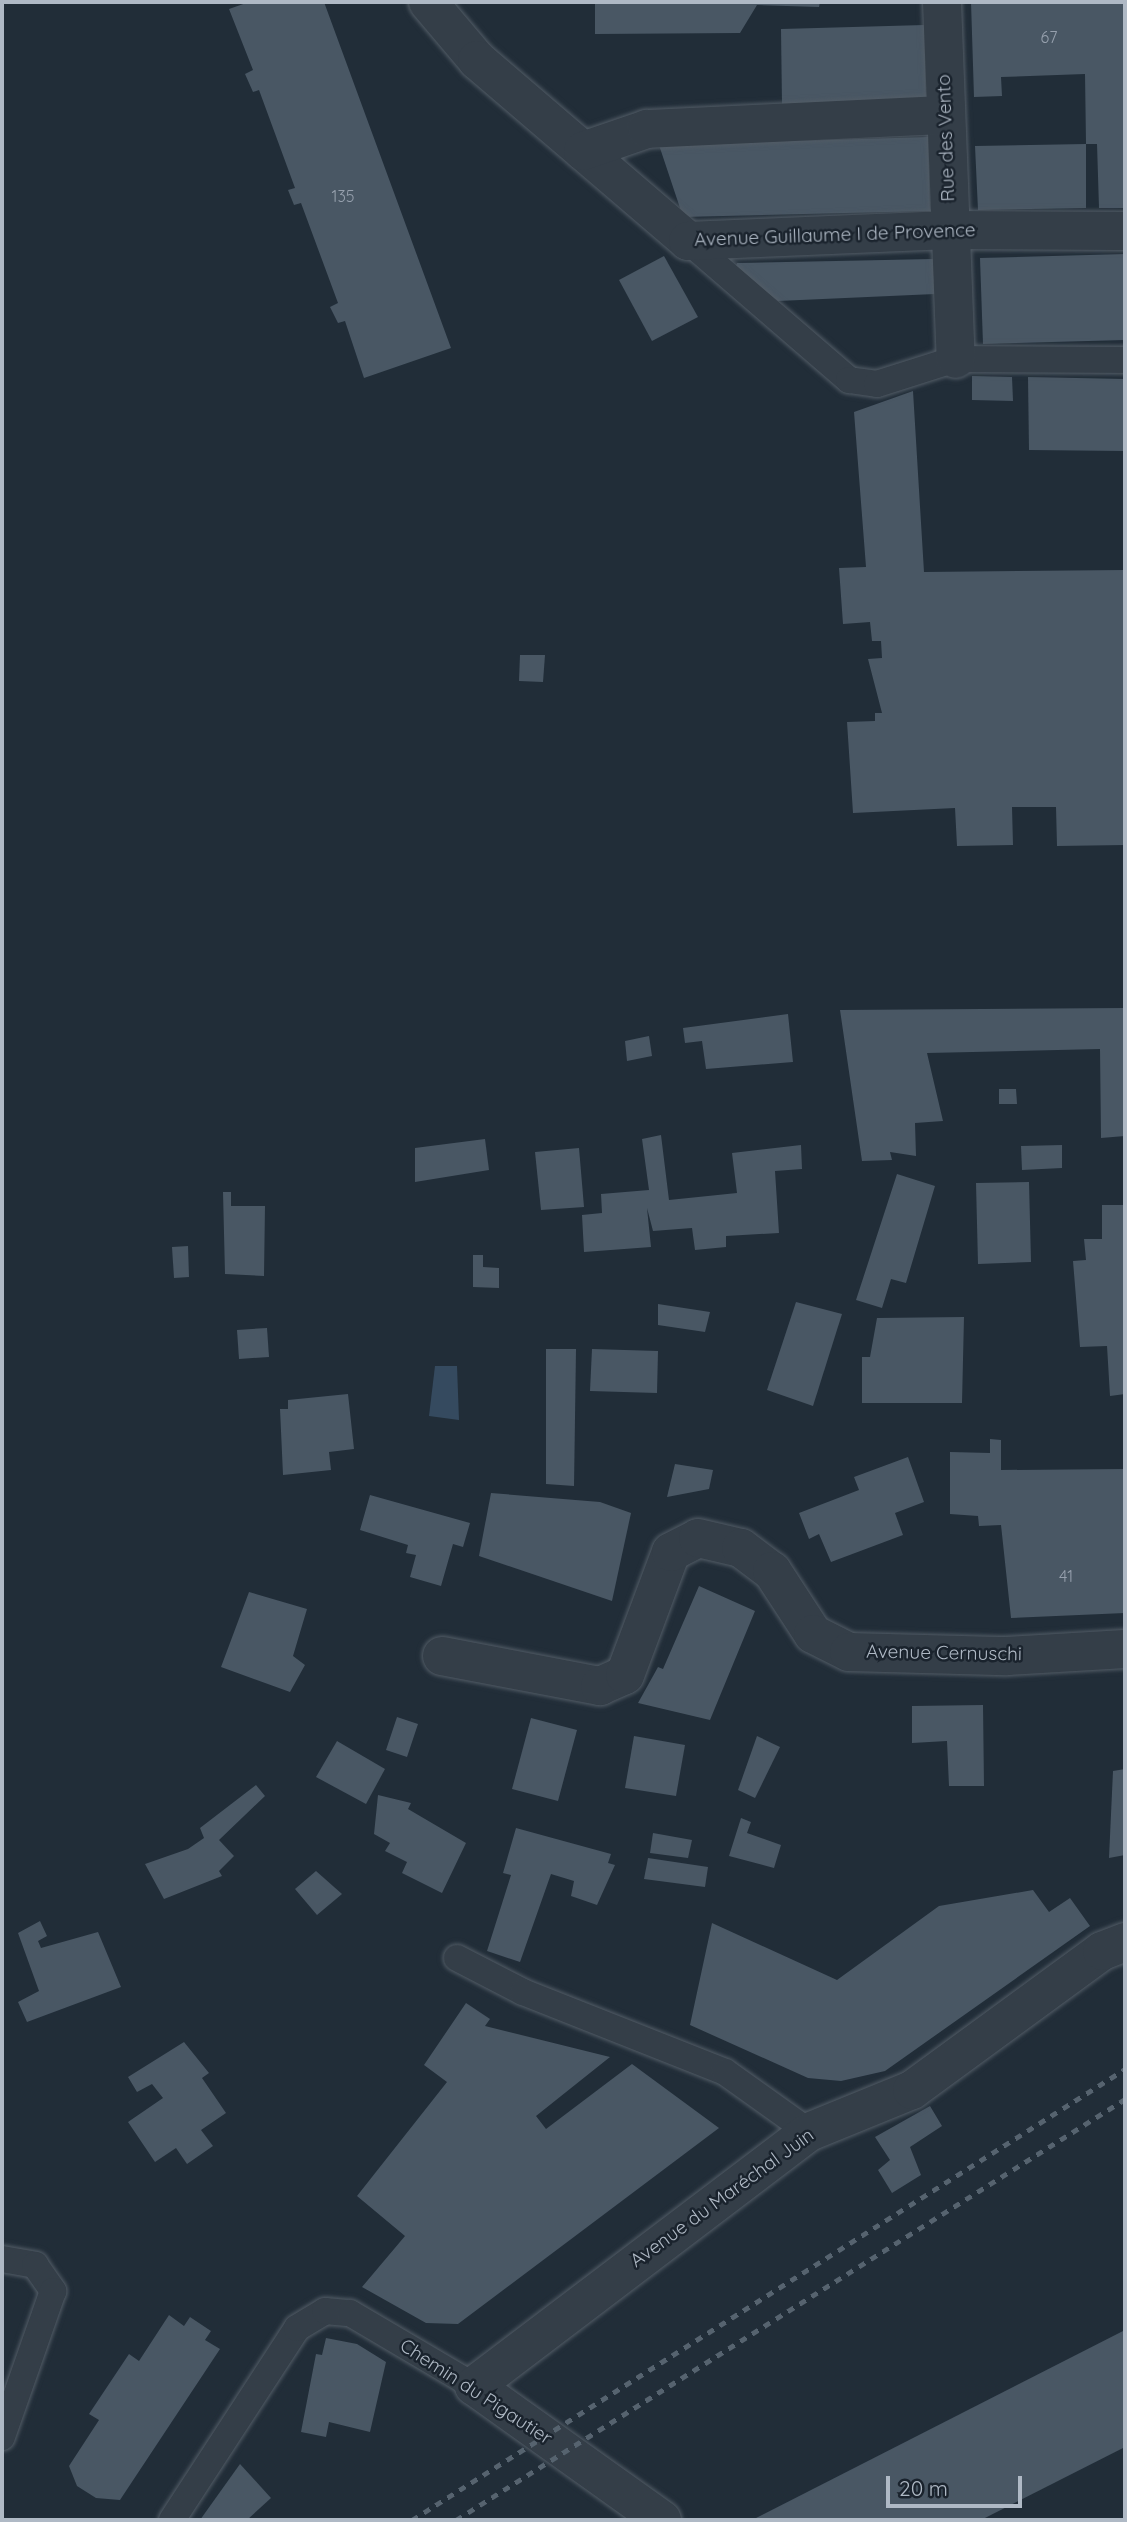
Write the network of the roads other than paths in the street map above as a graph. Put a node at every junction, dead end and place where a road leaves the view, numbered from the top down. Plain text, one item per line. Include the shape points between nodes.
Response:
1 (428, 2) edge
2 (943, 2) edge
3 (945, 115) junction
4 (583, 151) junction
5 (949, 230) junction
6 (1125, 231) edge
7 (688, 241) junction
8 (956, 359) junction
9 (1125, 360) edge
10 (1125, 1649) edge
11 (442, 1656) dead end
12 (1125, 1942) edge
13 (457, 1958) dead end
14 (809, 2132) junction
15 (2, 2259) edge
16 (474, 2386) junction
17 (2, 2437) edge
18 (172, 2520) edge
19 (662, 2520) edge

1 - 4 street, Avenue Guillaume I de Provence via 477,60
2 - 3 street, Rue des Vento
3 - 4 street via 647,129
3 - 5 street, Rue des Vento
4 - 7 street, Avenue Guillaume I de Provence
5 - 6 street, Avenue Guillaume I de Provence
5 - 7 street, Avenue Guillaume I de Provence
5 - 8 street, Rue des Vento
7 - 8 lane via 849,380 877,384
8 - 9 lane
10 - 11 street, Avenue Cernuschi via 1007,1656 849,1652 813,1634 772,1571 752,1555 698,1538 671,1552 625,1675 600,1686
12 - 14 street, Avenue du Maréchal Juin via 1102,1951 912,2090
13 - 14 lane via 523,1992 725,2072
14 - 16 street, Avenue du Maréchal Juin
15 - 17 lane via 34,2265 53,2291
16 - 18 lane, Chemin du Pigautier via 350,2313 325,2311 297,2328
16 - 19 street, Chemin du Pigautier

